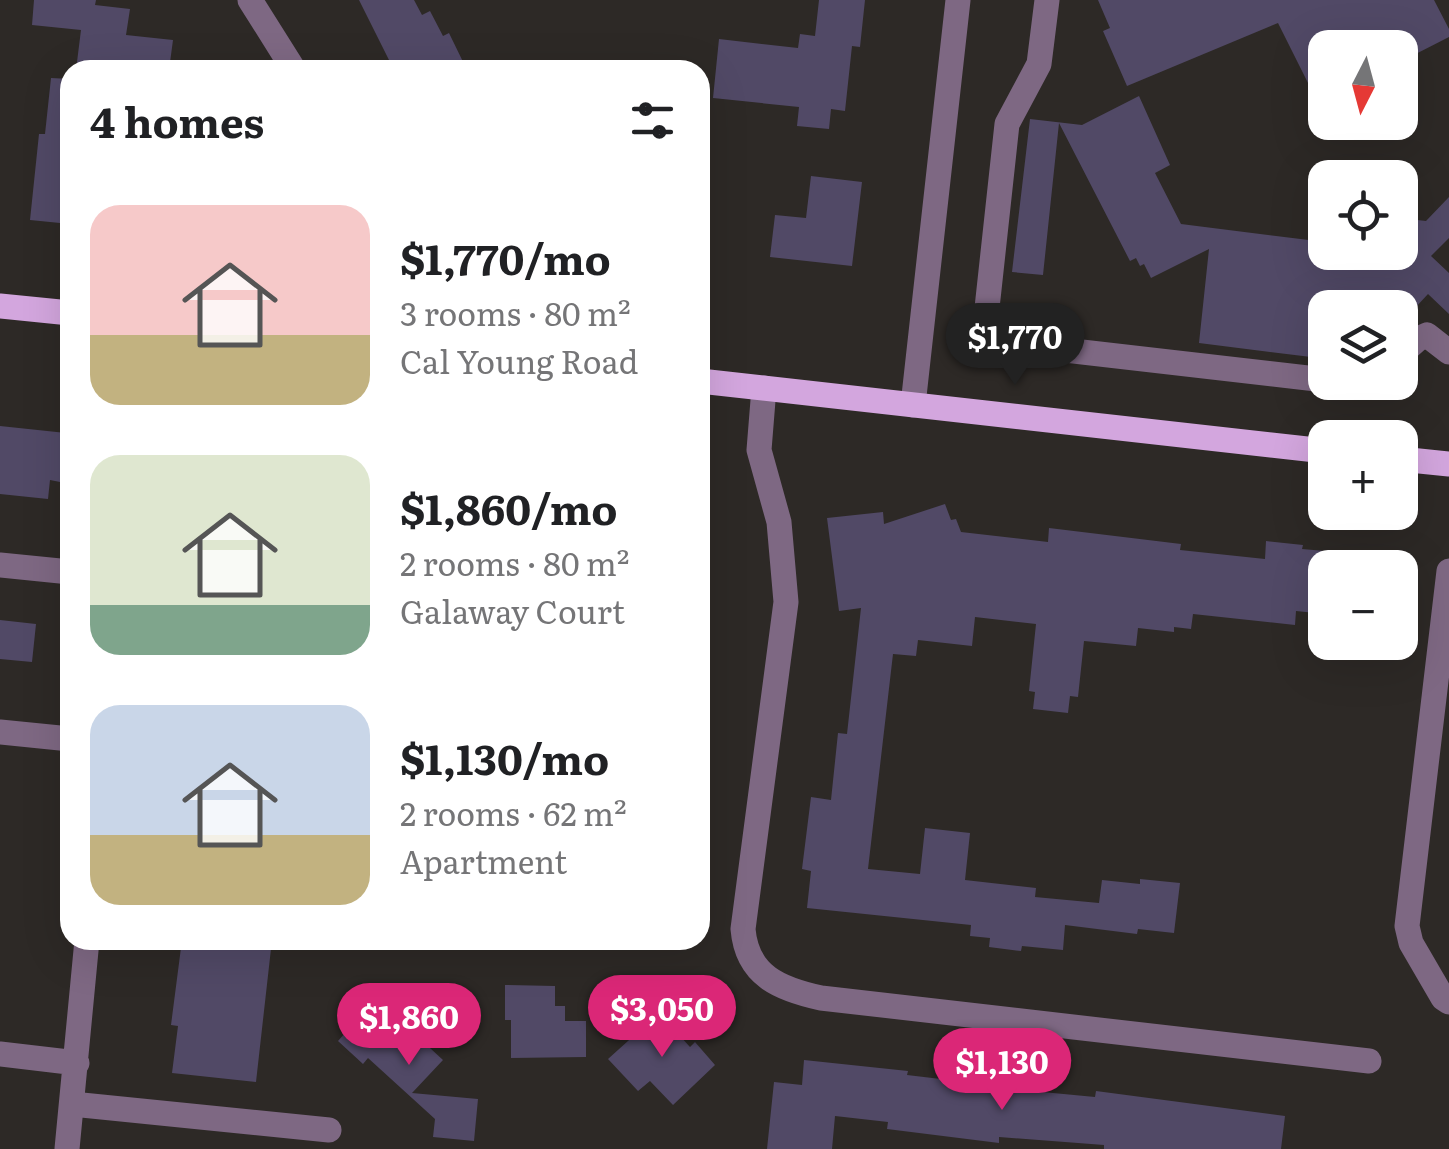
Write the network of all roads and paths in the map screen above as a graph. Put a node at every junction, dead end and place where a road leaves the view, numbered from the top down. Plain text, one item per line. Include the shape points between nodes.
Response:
1 (250, 0) edge
2 (958, 0) edge
3 (1047, 0) edge
4 (288, 60) edge
5 (0, 306) edge
6 (60, 312) edge
7 (1418, 338) edge
8 (1449, 352) edge
9 (1308, 378) edge
10 (710, 382) edge
11 (764, 388) junction
12 (913, 405) junction
13 (1308, 448) edge
14 (1418, 461) edge
15 (1449, 464) edge
16 (0, 565) edge
17 (60, 571) edge
18 (1449, 571) edge
19 (0, 732) edge
20 (60, 738) edge
21 (86, 950) edge
22 (1449, 1002) edge
23 (0, 1054) edge
24 (1370, 1061) dead end
25 (77, 1063) junction
26 (72, 1104) junction
27 (329, 1130) dead end
28 (67, 1149) edge

1 - 4 street
2 - 12 street
3 - 9 street via 1039,64 1006,124 987,308 994,333 1013,344
5 - 6 main road
7 - 8 street via 1426,336
10 - 11 main road
11 - 12 main road
11 - 24 street via 759,450 779,522 786,602 742,930 760,973 788,990 821,998
12 - 13 main road
14 - 15 main road
16 - 17 street
18 - 22 street via 1407,926 1410,942
19 - 20 street
21 - 25 street
23 - 25 street
25 - 26 street
26 - 27 street
26 - 28 street

